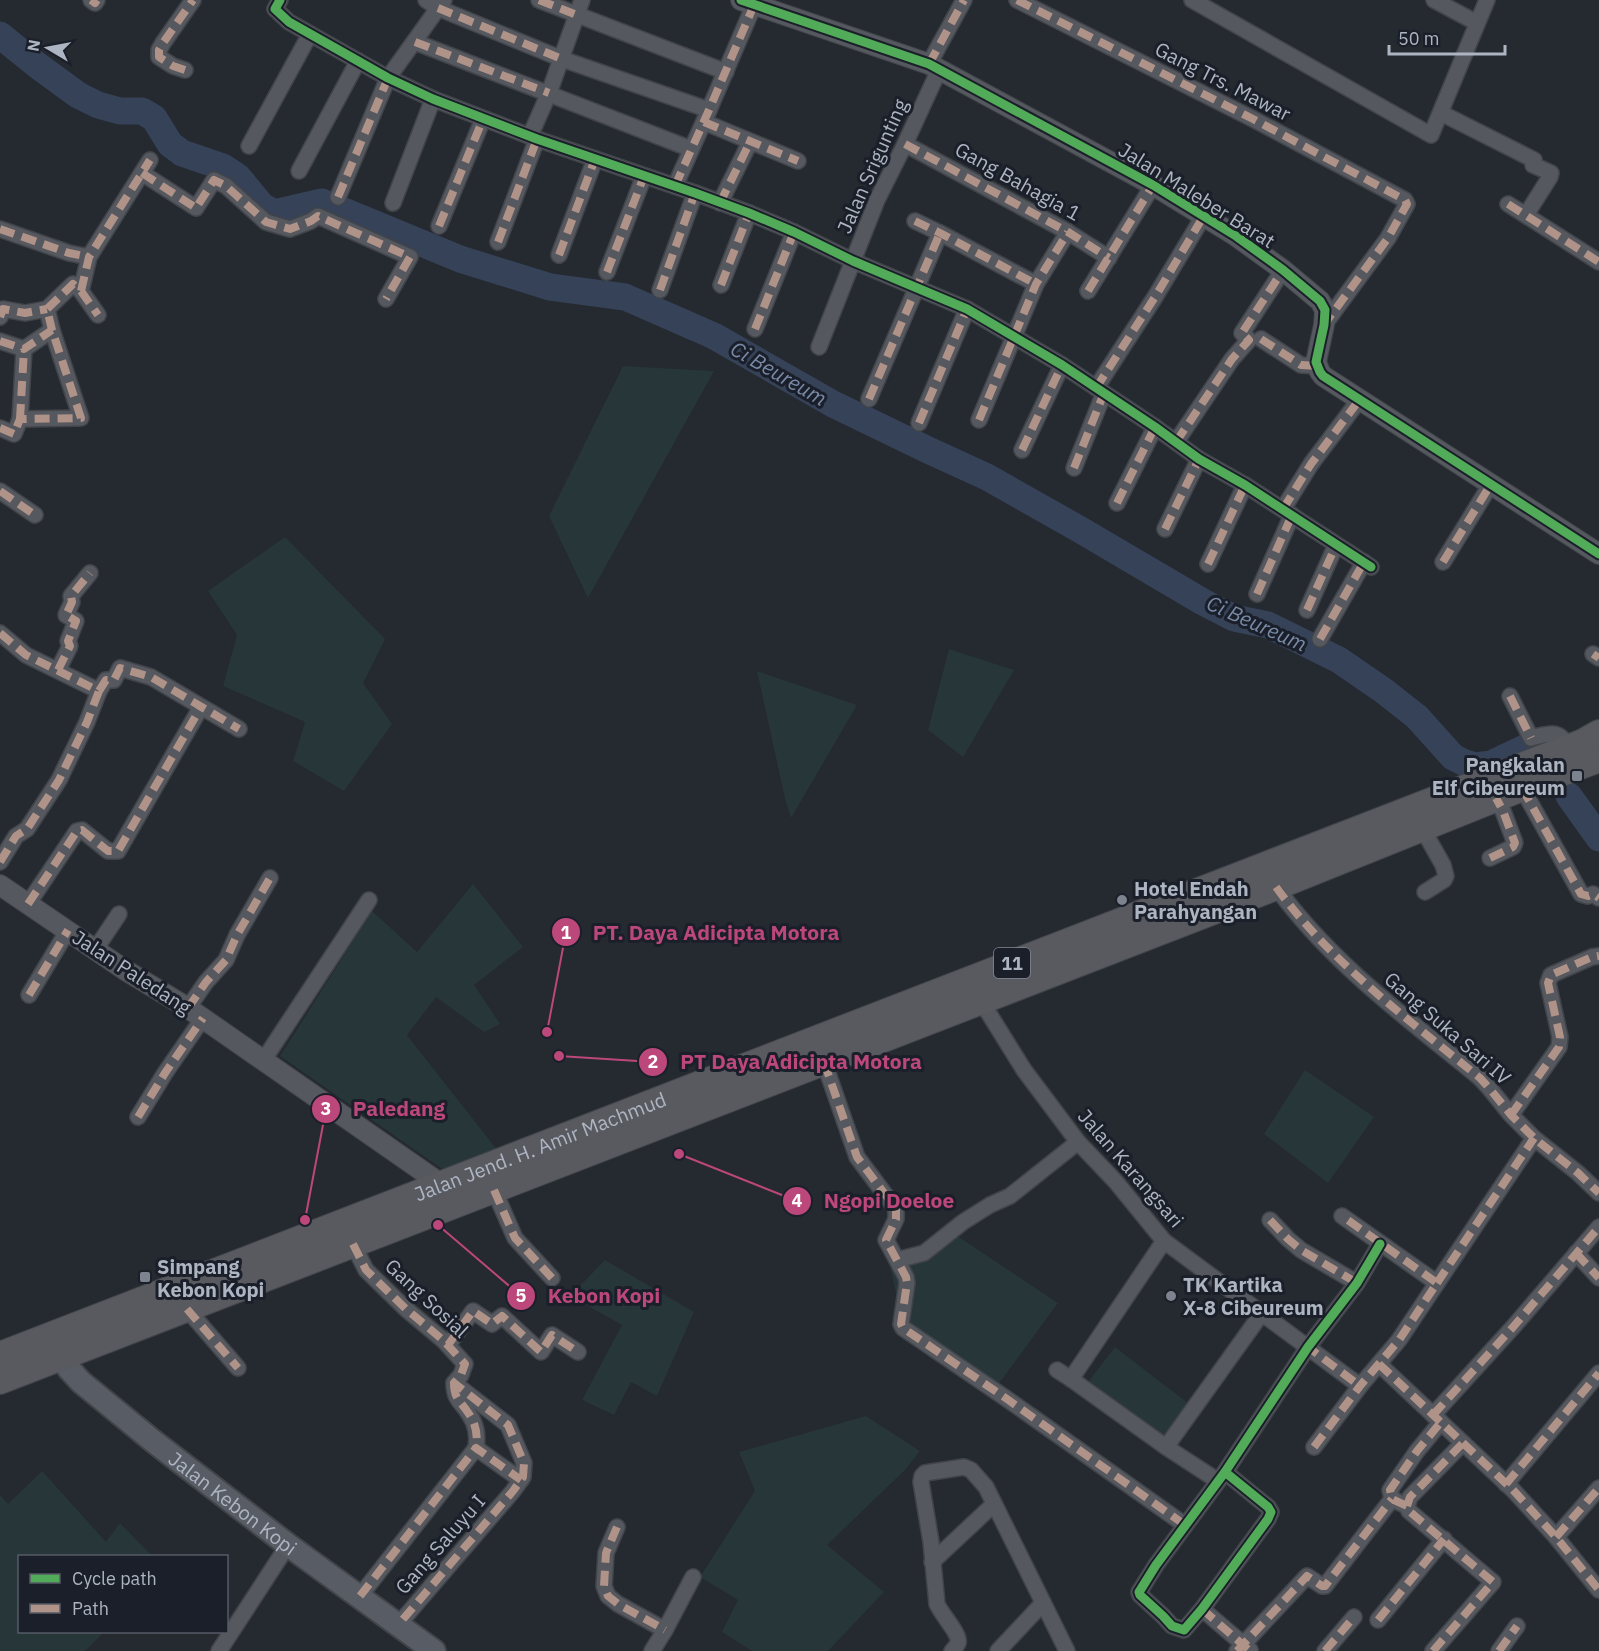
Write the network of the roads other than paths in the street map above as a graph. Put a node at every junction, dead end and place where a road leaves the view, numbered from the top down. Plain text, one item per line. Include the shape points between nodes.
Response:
1 (91, 0) edge
2 (97, 0) edge
3 (194, 0) edge
4 (280, 0) edge
5 (539, 0) edge
6 (964, 0) edge
7 (1017, 0) edge
8 (1192, 0) edge
9 (1434, 0) edge
10 (1487, 0) edge
11 (747, 2) edge
12 (436, 3) edge
13 (580, 7) edge
14 (1477, 23) junction
15 (310, 33) junction
16 (415, 42) junction
17 (562, 59) junction
18 (358, 61) junction
19 (934, 67) junction
20 (185, 70) dead end
21 (726, 72) junction
22 (388, 78) junction
23 (549, 93) junction
24 (432, 99) junction
25 (1441, 113) junction
26 (706, 116) junction
27 (483, 119) junction
28 (534, 138) junction
29 (750, 142) junction
30 (905, 144) junction
31 (249, 146) dead end
32 (691, 149) junction
33 (595, 159) junction
34 (798, 161) dead end
35 (299, 171) dead end
36 (645, 176) junction
37 (1153, 185) junction
38 (675, 186) junction
39 (695, 193) junction
40 (338, 197) dead end
41 (393, 203) dead end
42 (720, 203) junction
43 (1508, 204) dead end
44 (748, 213) junction
45 (1526, 215) junction
46 (1203, 217) junction
47 (915, 221) dead end
48 (439, 226) dead end
49 (0, 229) edge
50 (794, 232) junction
51 (1068, 232) junction
52 (940, 233) junction
53 (498, 242) dead end
54 (559, 255) dead end
55 (89, 257) junction
56 (1109, 258) junction
57 (853, 261) junction
58 (1599, 262) edge
59 (1283, 270) junction
60 (607, 272) dead end
61 (1036, 284) junction
62 (721, 285) dead end
63 (916, 287) junction
64 (81, 291) junction
65 (660, 291) dead end
66 (1088, 291) dead end
67 (386, 298) dead end
68 (47, 309) junction
69 (967, 309) junction
70 (98, 315) dead end
71 (0, 317) edge
72 (1324, 324) junction
73 (755, 329) dead end
74 (52, 330) junction
75 (1013, 336) junction
76 (1261, 339) dead end
77 (0, 341) edge
78 (819, 347) dead end
79 (24, 349) junction
80 (1062, 365) junction
81 (1317, 366) junction
82 (1100, 390) junction
83 (869, 399) dead end
84 (1360, 399) junction
85 (20, 419) junction
86 (979, 420) dead end
87 (919, 423) dead end
88 (1155, 427) junction
89 (0, 428) edge
90 (1176, 442) junction
91 (1022, 450) dead end
92 (1199, 459) junction
93 (1074, 468) dead end
94 (1491, 484) junction
95 (1245, 485) junction
96 (0, 491) edge
97 (1117, 503) dead end
98 (1288, 512) junction
99 (35, 515) dead end
100 (1165, 528) dead end
101 (1336, 545) junction
102 (1599, 554) edge
103 (1443, 561) dead end
104 (1208, 564) dead end
105 (90, 573) dead end
106 (1257, 594) dead end
107 (1307, 610) dead end
108 (0, 633) edge
109 (1320, 639) dead end
110 (58, 670) junction
111 (99, 691) junction
112 (1510, 696) dead end
113 (201, 707) junction
114 (239, 729) dead end
115 (1585, 750) edge
116 (1522, 788) junction
117 (1496, 798) junction
118 (1422, 828) junction
119 (1490, 858) dead end
120 (0, 862) edge
121 (270, 878) dead end
122 (0, 885) edge
123 (1276, 887) junction
124 (1425, 892) dead end
125 (1599, 898) edge
126 (369, 900) dead end
127 (28, 904) junction
128 (119, 914) dead end
129 (68, 930) junction
130 (96, 950) junction
131 (1599, 956) edge
132 (975, 991) junction
133 (29, 995) dead end
134 (195, 1013) junction
135 (263, 1061) junction
136 (824, 1062) junction
137 (1511, 1115) junction
138 (138, 1117) dead end
139 (1534, 1138) junction
140 (1078, 1142) junction
141 (441, 1184) junction
142 (494, 1190) junction
143 (1599, 1193) edge
144 (1342, 1216) dead end
145 (1270, 1220) dead end
146 (1599, 1227) edge
147 (1164, 1241) junction
148 (353, 1244) junction
149 (1380, 1244) junction
150 (1576, 1253) junction
151 (897, 1260) junction
152 (552, 1278) dead end
153 (1599, 1278) edge
154 (1357, 1283) junction
155 (1437, 1283) junction
156 (187, 1309) junction
157 (1262, 1312) junction
158 (58, 1345) junction
159 (448, 1345) junction
160 (1308, 1347) junction
161 (578, 1352) dead end
162 (0, 1355) edge
163 (1379, 1364) junction
164 (238, 1368) dead end
165 (1057, 1370) dead end
166 (1599, 1373) edge
167 (1071, 1379) junction
168 (0, 1381) edge
169 (454, 1383) junction
170 (1360, 1386) junction
171 (1437, 1419) junction
172 (1464, 1443) junction
173 (1166, 1447) junction
174 (476, 1448) junction
175 (1314, 1448) dead end
176 (1220, 1476) junction
177 (1506, 1484) junction
178 (517, 1485) junction
179 (1599, 1488) edge
180 (1392, 1499) junction
181 (994, 1504) junction
182 (1407, 1506) junction
183 (1185, 1526) junction
184 (617, 1527) dead end
185 (1556, 1537) junction
186 (1444, 1539) junction
187 (288, 1545) junction
188 (932, 1562) junction
189 (693, 1577) dead end
190 (1599, 1590) edge
191 (360, 1596) junction
192 (1043, 1603) junction
193 (1202, 1609) junction
194 (1354, 1617) dead end
195 (1378, 1620) dead end
196 (398, 1625) junction
197 (1517, 1626) dead end
198 (665, 1630) junction
199 (1243, 1649) edge
200 (953, 1650) edge
201 (219, 1651) edge
202 (434, 1651) edge
203 (652, 1651) edge
204 (998, 1651) edge
205 (1067, 1651) edge
206 (1325, 1651) edge
207 (1433, 1651) edge
208 (1499, 1651) edge

1 - 2 street
3 - 20 street via 159,50 159,57
4 - 15 street via 276,11
5 - 13 street
6 - 19 street, Jalan Srigunting
7 - 72 street, Gang Trs. Mawar via 1405,200 1407,204 1388,238
8 - 25 street via 1431,135
9 - 14 street
10 - 14 street
11 - 19 street, Jalan Maleber Barat
11 - 21 street
12 - 16 street
12 - 17 street
13 - 17 street
13 - 21 street
14 - 25 street
15 - 18 street
15 - 31 street
16 - 22 street
16 - 23 street
17 - 23 street
17 - 26 street
18 - 22 street
18 - 35 street
19 - 30 street, Jalan Srigunting
19 - 37 street, Jalan Maleber Barat
21 - 26 street
22 - 24 street
22 - 40 street
23 - 28 street
23 - 32 street
24 - 27 street
24 - 41 street
25 - 45 street via 1534,160 1533,165 1551,173
26 - 29 street
26 - 32 street
27 - 28 street
27 - 48 street
28 - 33 street
28 - 53 street
29 - 34 street
29 - 42 street
30 - 51 street, Gang Bahagia 1
30 - 57 street, Jalan Srigunting
32 - 38 street
33 - 36 street
33 - 54 street
36 - 38 street
36 - 60 street
37 - 46 street, Jalan Maleber Barat
37 - 56 street
38 - 39 street
39 - 42 street
39 - 65 street
42 - 44 street
43 - 45 street
44 - 50 street
44 - 62 street
45 - 58 street
46 - 59 street, Jalan Maleber Barat
46 - 82 street
47 - 52 street
49 - 55 street
50 - 57 street
50 - 73 street
51 - 56 street, Gang Bahagia 1
51 - 61 street
52 - 61 street
52 - 63 street
55 - 64 street
55 - 67 street via 146,167 196,208 214,180 266,222 291,229 318,216 410,257
56 - 66 street
57 - 63 street
57 - 78 street, Jalan Srigunting
59 - 72 street, Jalan Maleber Barat via 1320,300 1325,310
59 - 90 street via 1242,333 1249,340
61 - 75 street
63 - 69 street
63 - 83 street
64 - 68 street via 73,284
64 - 70 street
68 - 71 street via 25,313 3,309
68 - 74 street
69 - 75 street
69 - 87 street
72 - 81 street, Jalan Maleber Barat
74 - 79 street
74 - 85 street via 81,418
75 - 80 street
75 - 86 street
76 - 81 street via 1300,365
77 - 79 street
79 - 85 street
80 - 82 street
80 - 91 street
81 - 84 street via 1323,376
82 - 88 street
82 - 93 street
84 - 94 street
84 - 98 street via 1311,464
85 - 89 street via 14,434
88 - 90 street
88 - 97 street
90 - 92 street
92 - 95 street
92 - 100 street
94 - 102 street
94 - 103 street
95 - 98 street
95 - 104 street
96 - 99 street
98 - 101 street
98 - 106 street
101 - 107 street
101 - 109 street via 1368,565
105 - 110 street via 71,596 66,615 76,621
108 - 110 street via 26,655
110 - 111 street
111 - 113 street via 106,680 114,680 120,668 151,677
111 - 120 street via 60,780
112 - 115 street via 1531,738 1550,733
113 - 114 street
113 - 127 street via 118,851 108,851 82,830 77,831
115 - 116 highway, Jalan Jend. H. Amir Machmud / 11
115 - 132 highway, Jalan Jend. H. Amir Machmud / 11
116 - 117 highway, Jalan Jend. H. Amir Machmud / 11
116 - 125 street via 1581,894
117 - 118 highway, Jalan Jend. H. Amir Machmud / 11
117 - 119 street via 1515,843
118 - 123 highway, Jalan Jend. H. Amir Machmud / 11
118 - 124 street via 1446,876
121 - 134 street via 226,960 206,982
122 - 127 street, Jalan Paledang
123 - 132 highway, Jalan Jend. H. Amir Machmud / 11
123 - 137 street, Gang Suka Sari IV via 1317,938 1358,978 1480,1078
126 - 135 street
127 - 129 street, Jalan Paledang
128 - 130 street
129 - 130 street, Jalan Paledang
129 - 133 street
130 - 134 street, Jalan Paledang
131 - 137 street via 1551,975 1548,983 1559,1047
132 - 136 highway, Jalan Jend. H. Amir Machmud / 11
132 - 140 street, Jalan Karangsari via 1024,1070
132 - 141 highway, Jalan Jend. H. Amir Machmud / 11
134 - 135 street, Jalan Paledang
134 - 138 street
135 - 141 street, Jalan Paledang
136 - 142 highway, Jalan Jend. H. Amir Machmud / 11
136 - 151 street via 857,1157 896,1209 896,1219 886,1239
137 - 139 street, Gang Suka Sari IV
139 - 143 street, Gang Suka Sari IV
139 - 155 street
140 - 147 street, Jalan Karangsari
140 - 151 street via 1010,1196 963,1222 924,1253
141 - 158 highway, Jalan Jend. H. Amir Machmud / 11
142 - 148 highway, Jalan Jend. H. Amir Machmud / 11
142 - 152 street via 515,1238
144 - 149 street
145 - 154 street via 1301,1250
146 - 150 street
147 - 157 street, Jalan Karangsari
147 - 167 street
148 - 156 highway, Jalan Jend. H. Amir Machmud / 11
148 - 159 street, Gang Sosial via 366,1270
149 - 154 street
149 - 155 street
150 - 153 street
150 - 171 street
151 - 183 street via 907,1283 902,1324 905,1330
154 - 160 street
155 - 163 street via 1400,1340
156 - 158 highway, Jalan Jend. H. Amir Machmud / 11
156 - 164 street
157 - 160 street, Jalan Karangsari
157 - 173 street
158 - 162 highway, Jalan Jend. H. Amir Machmud / 11
158 - 168 highway, Jalan Jend. H. Amir Machmud / 11
158 - 187 main road, Jalan Kebon Kopi via 69,1369 81,1382
159 - 161 street via 473,1311 492,1324 502,1316 541,1352 552,1335
159 - 169 street, Gang Sosial via 465,1364
160 - 170 street, Jalan Karangsari
160 - 176 street
163 - 170 street
163 - 171 street
165 - 167 street
166 - 177 street
167 - 173 street
169 - 174 street via 454,1393 470,1415 478,1436
169 - 178 street via 508,1425 524,1463 523,1477
170 - 175 street
171 - 172 street
171 - 180 street via 1390,1490
172 - 177 street
172 - 182 street via 1410,1497
173 - 176 street
174 - 178 street
174 - 191 street
176 - 183 street
176 - 193 street via 1271,1512
177 - 185 street
178 - 196 street, Gang Saluyu I
179 - 185 street
180 - 182 street
180 - 199 street via 1325,1586 1307,1576
181 - 188 street
181 - 188 street via 971,1470 964,1467 925,1473 921,1482
181 - 192 street
182 - 186 street
183 - 193 street via 1139,1592 1177,1629 1184,1630
184 - 198 street via 606,1553 604,1586 608,1596
185 - 190 street
186 - 195 street
186 - 207 street via 1493,1582
187 - 191 main road, Jalan Kebon Kopi
187 - 201 street
188 - 200 street via 937,1604 958,1637
189 - 198 street
191 - 196 main road, Jalan Kebon Kopi
192 - 204 street
192 - 205 street
193 - 199 street
194 - 206 street
196 - 202 main road, Jalan Kebon Kopi
197 - 208 street
198 - 203 street

